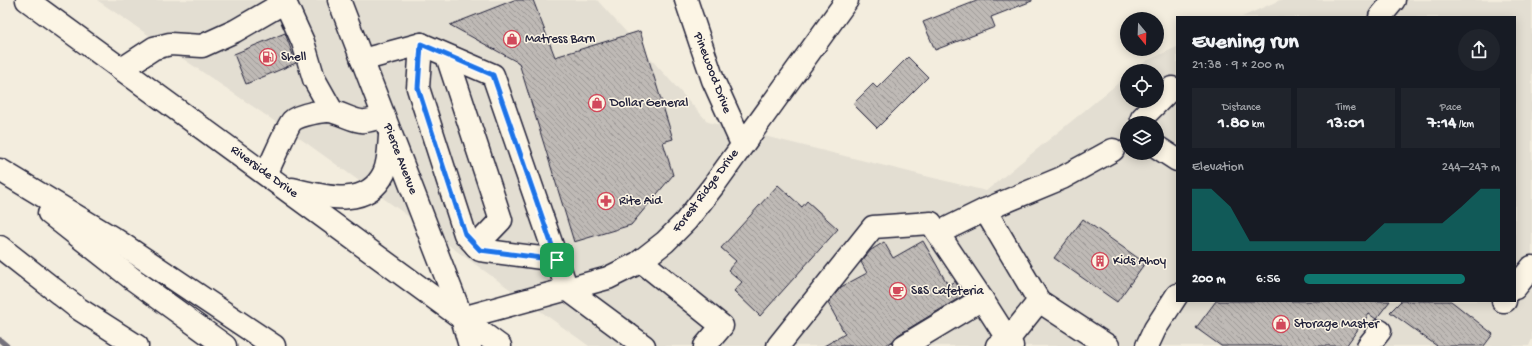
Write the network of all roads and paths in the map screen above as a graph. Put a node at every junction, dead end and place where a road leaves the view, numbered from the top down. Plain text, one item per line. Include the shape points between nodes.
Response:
1 (26, 0) edge
2 (339, 0) edge
3 (686, 0) edge
4 (847, 0) edge
5 (1394, 0) edge
6 (285, 1) edge
7 (1381, 16) edge
8 (421, 44) junction
9 (447, 56) junction
10 (362, 60) junction
11 (122, 69) junction
12 (1172, 88) dead end
13 (332, 111) junction
14 (1144, 116) edge
15 (387, 124) junction
16 (742, 144) junction
17 (1113, 150) dead end
18 (1164, 152) edge
19 (1176, 159) edge
20 (0, 170) edge
21 (0, 175) edge
22 (275, 180) junction
23 (985, 210) junction
24 (938, 233) junction
25 (476, 246) junction
26 (0, 247) edge
27 (557, 260) junction
28 (641, 261) junction
29 (1532, 267) edge
30 (1516, 287) edge
31 (567, 289) junction
32 (1176, 297) edge
33 (982, 299) junction
34 (1039, 301) junction
35 (80, 309) junction
36 (462, 318) junction
37 (1006, 344) edge
38 (116, 346) edge
39 (137, 346) edge
40 (225, 346) edge
41 (274, 346) edge
42 (461, 346) edge
43 (470, 346) edge
44 (500, 346) edge
45 (644, 346) edge
46 (705, 346) edge
47 (778, 346) edge
48 (904, 346) edge
49 (1108, 346) edge
50 (1147, 346) edge

1 - 11 main road, Riverside Drive
2 - 10 main road, Pierce Avenue
3 - 16 main road, Pinewood Drive via 713,80
4 - 16 main road, Forest Ridge Drive
5 - 7 main road
6 - 11 main road via 235,31 202,46 170,44 154,48
6 - 13 main road via 303,42 314,79
8 - 9 main road
8 - 10 main road
8 - 25 main road via 418,88 465,234
9 - 25 main road via 501,220
9 - 27 main road via 493,75
10 - 15 main road, Pierce Avenue
11 - 22 main road, Riverside Drive
12 - 14 main road
13 - 15 main road via 357,122
13 - 22 main road via 308,114 292,121
15 - 22 main road via 388,159 384,173 365,193 338,198
15 - 36 main road, Pierce Avenue
16 - 28 main road, Forest Ridge Drive via 686,221
17 - 23 main road via 1062,178
18 - 19 main road
20 - 41 main road via 116,240
21 - 40 main road via 134,280
22 - 36 main road, Riverside Drive
23 - 24 main road
23 - 34 main road
24 - 33 main road
24 - 47 main road via 931,223 872,227
25 - 27 main road via 480,250
26 - 35 main road
27 - 31 main road
28 - 31 main road, Forest Ridge Drive via 608,278
28 - 46 main road via 722,326
29 - 30 main road
31 - 36 main road, Forest Ridge Drive
31 - 45 main road
32 - 50 main road
33 - 37 main road
33 - 48 main road
34 - 37 main road
34 - 49 main road
35 - 38 main road
35 - 39 main road
36 - 42 main road, Pierce Avenue
36 - 43 main road, Pierce Avenue
36 - 44 main road, Riverside Drive

